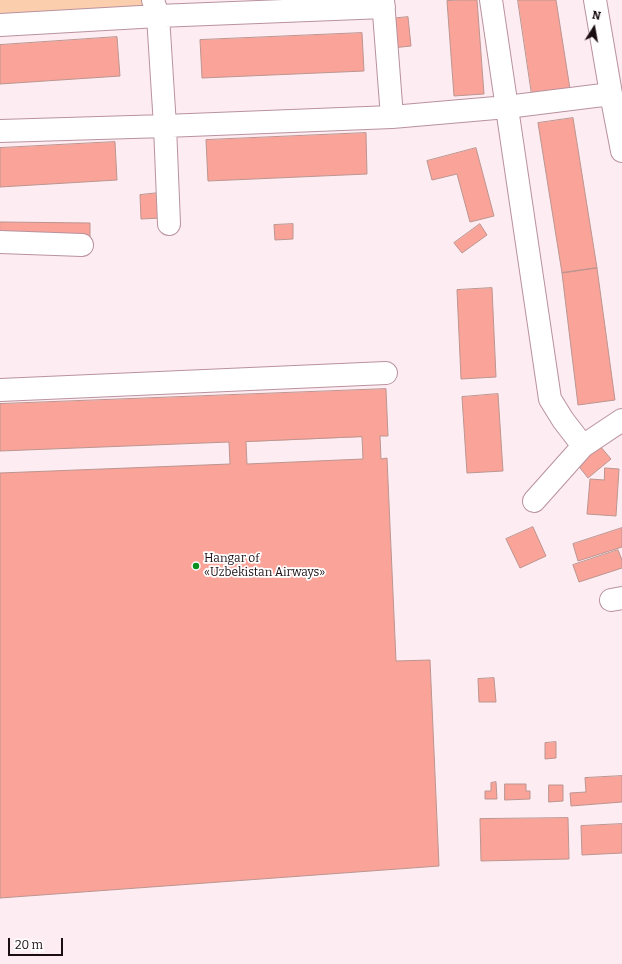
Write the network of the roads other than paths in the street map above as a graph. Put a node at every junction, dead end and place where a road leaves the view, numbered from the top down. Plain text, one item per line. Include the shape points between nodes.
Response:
1 (491, 0) edge
2 (595, 0) edge
3 (384, 3) edge
4 (156, 8) edge
5 (0, 25) edge
6 (611, 94) junction
7 (507, 107) junction
8 (392, 117) junction
9 (165, 126) junction
10 (0, 131) edge
11 (622, 151) edge
12 (169, 224) dead end
13 (0, 242) edge
14 (82, 245) dead end
15 (386, 373) dead end
16 (0, 390) edge
17 (622, 420) edge
18 (583, 446) junction
19 (534, 501) dead end

1 - 7 street
2 - 6 street
3 - 4 street
3 - 8 street
4 - 5 street
4 - 9 street
6 - 7 street
6 - 11 street
7 - 8 street
7 - 18 street via 550,399
8 - 9 street
9 - 10 street
9 - 12 street
13 - 14 street
15 - 16 street
17 - 18 street
18 - 19 street

